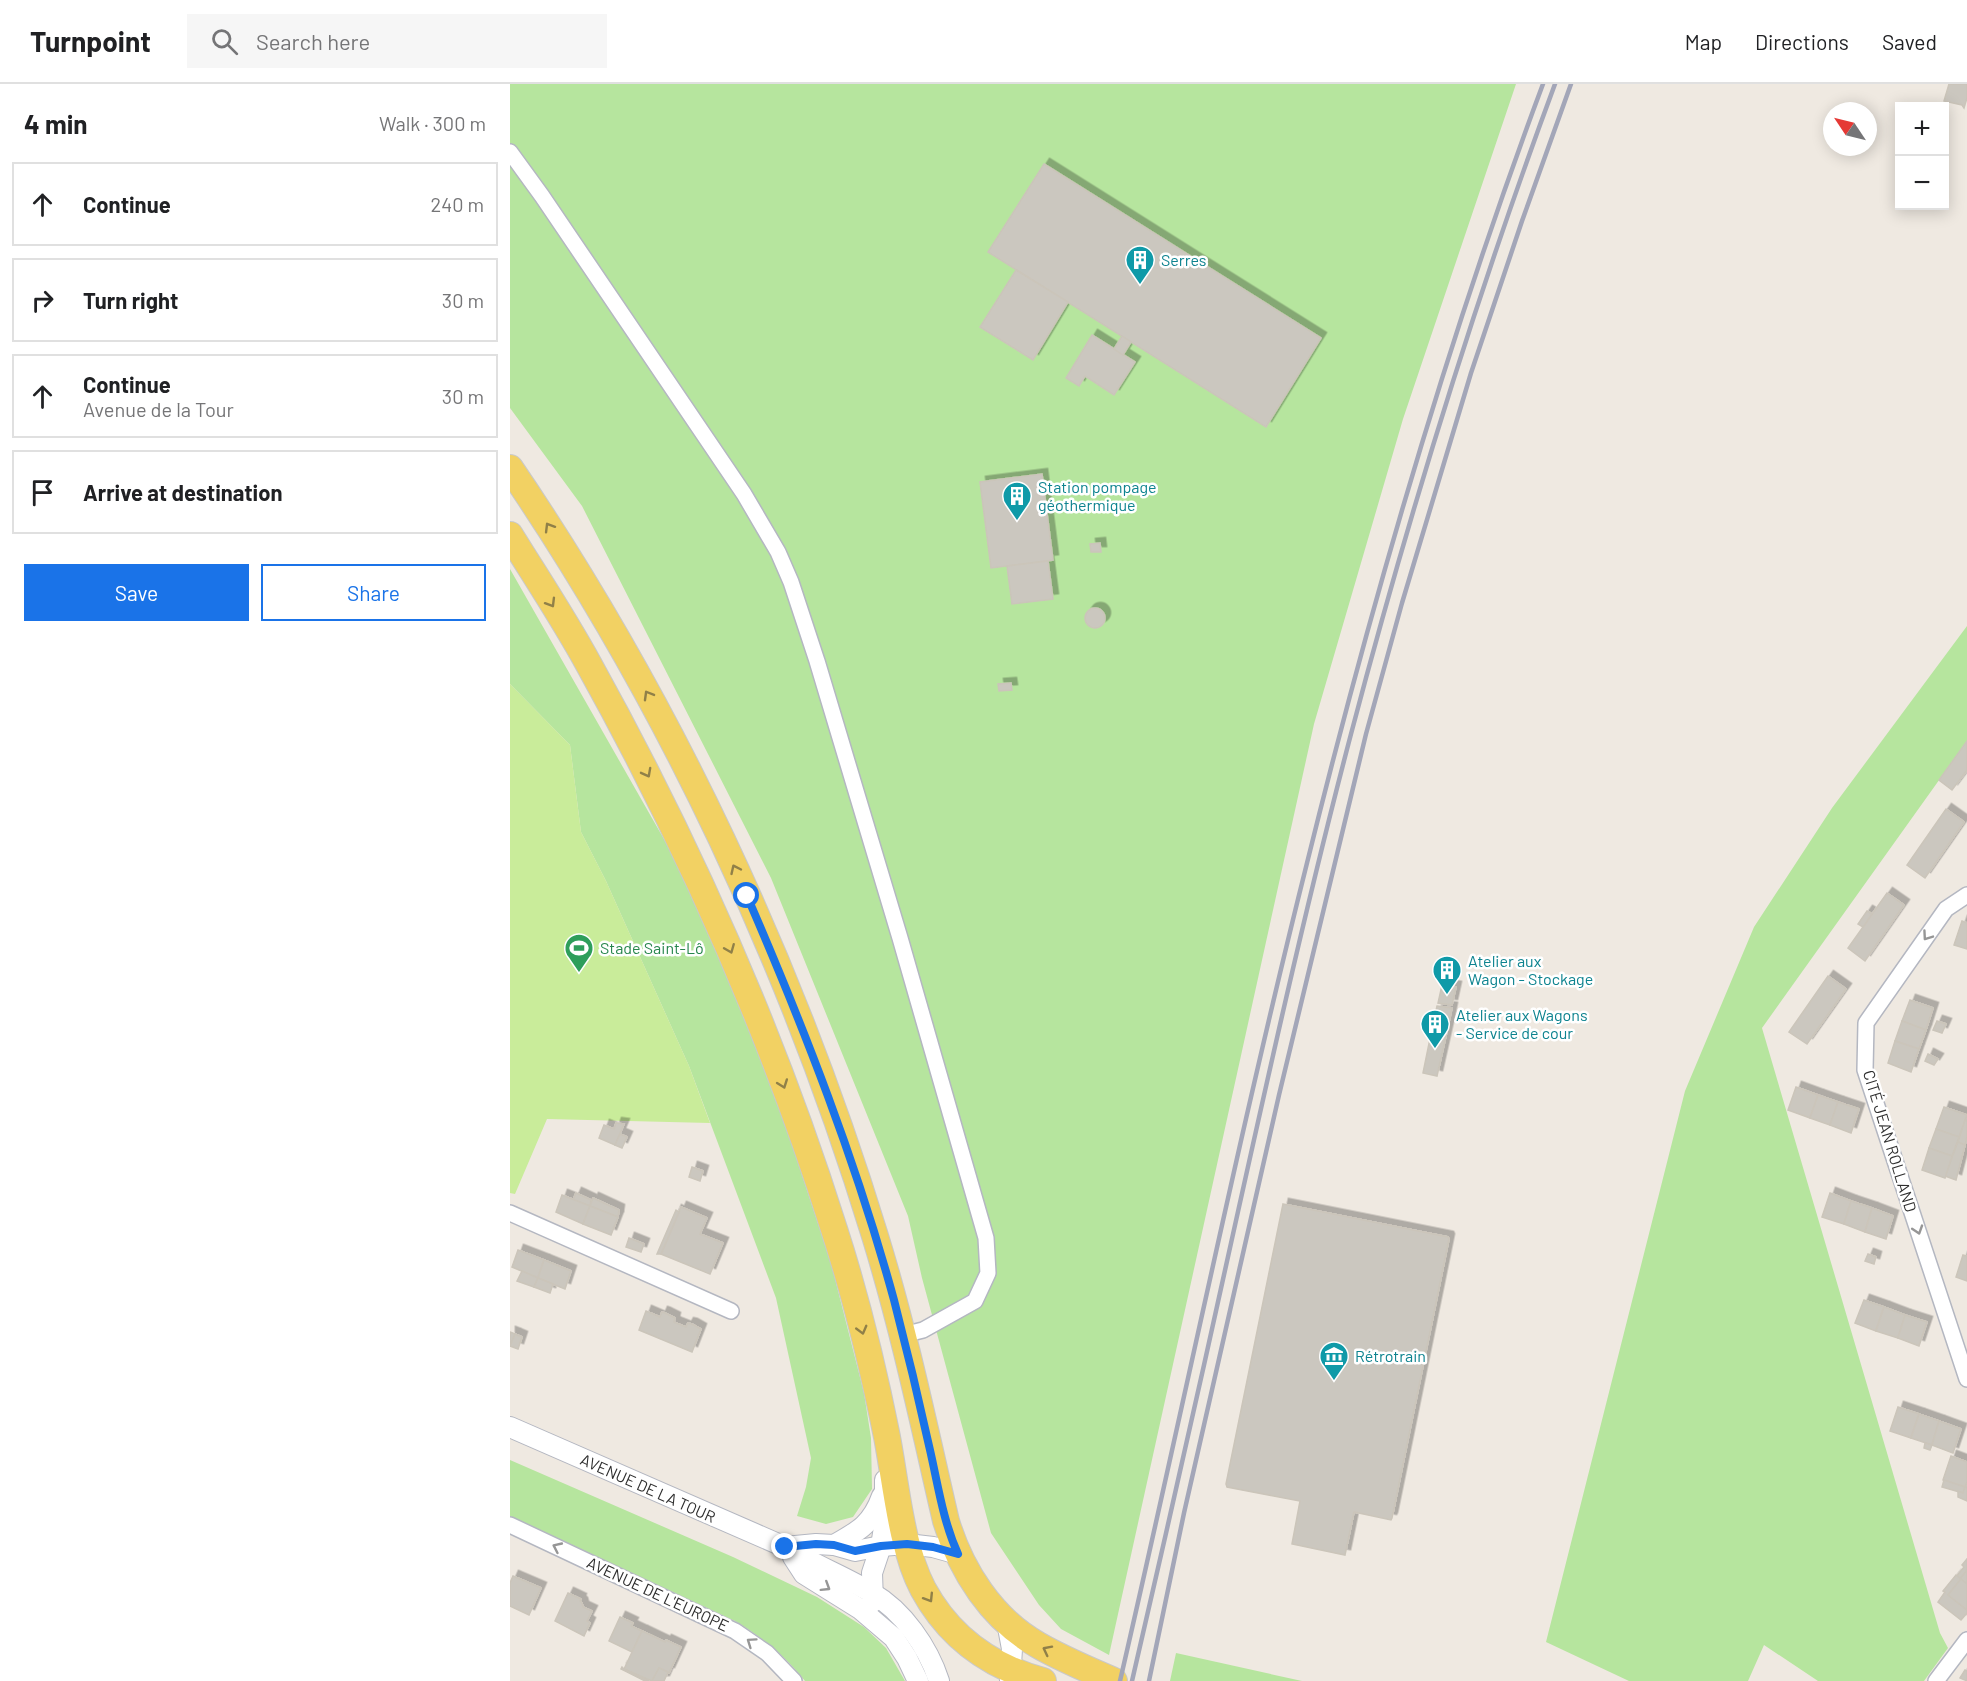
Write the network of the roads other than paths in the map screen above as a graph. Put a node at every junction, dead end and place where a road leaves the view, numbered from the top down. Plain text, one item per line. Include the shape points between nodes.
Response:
1 (510, 152) edge
2 (510, 468) edge
3 (510, 535) edge
4 (1967, 895) edge
5 (510, 1213) edge
6 (731, 1311) dead end
7 (903, 1335) junction
8 (1967, 1379) edge
9 (510, 1427) edge
10 (886, 1434) junction
11 (885, 1488) junction
12 (510, 1525) edge
13 (907, 1544) junction
14 (834, 1545) junction
15 (881, 1546) junction
16 (785, 1547) junction
17 (958, 1554) junction
18 (873, 1593) junction
19 (875, 1620) junction
20 (1007, 1622) junction
21 (1967, 1640) edge
22 (1011, 1676) edge
23 (794, 1681) edge
24 (918, 1681) edge
25 (939, 1681) edge
26 (1043, 1681) edge
27 (1114, 1681) edge
28 (1936, 1681) edge

1 - 7 street via 744,494 791,582 987,1238 988,1273 975,1301 923,1330
7 -> 2 main road via 844,1139 784,982 709,812 653,705 564,551
3 -> 10 main road via 586,660 649,777 729,946 771,1050 834,1228
4 -> 8 street, CITÉ JEAN ROLLAND via 1946,909 1866,1023 1865,1070
5 - 6 street
7 - 17 main road via 946,1521
9 - 16 street, AVENUE DE LA TOUR
10 - 11 street
10 - 13 main road
11 - 14 street via 872,1518
11 - 15 street
23 -> 12 street, AVENUE DE L'EUROPE via 767,1653 735,1631
13 - 15 street, AVENUE DE LA TOUR
13 - 17 street, AVENUE DE LA TOUR
13 -> 22 main road via 922,1586 941,1617 972,1648
14 - 15 street, AVENUE DE LA TOUR via 855,1551
14 - 16 street, AVENUE DE LA TOUR
15 - 18 street via 872,1573
16 - 18 street, AVENUE DE LA TOUR
16 -> 19 street via 804,1574
17 - 20 main road via 982,1596
18 - 19 street
18 - 25 street, AVENUE DE LA TOUR via 908,1625 930,1658
19 - 24 street via 894,1638
20 - 22 street
27 -> 20 main road via 1038,1645
21 - 28 street
22 - 26 main road

